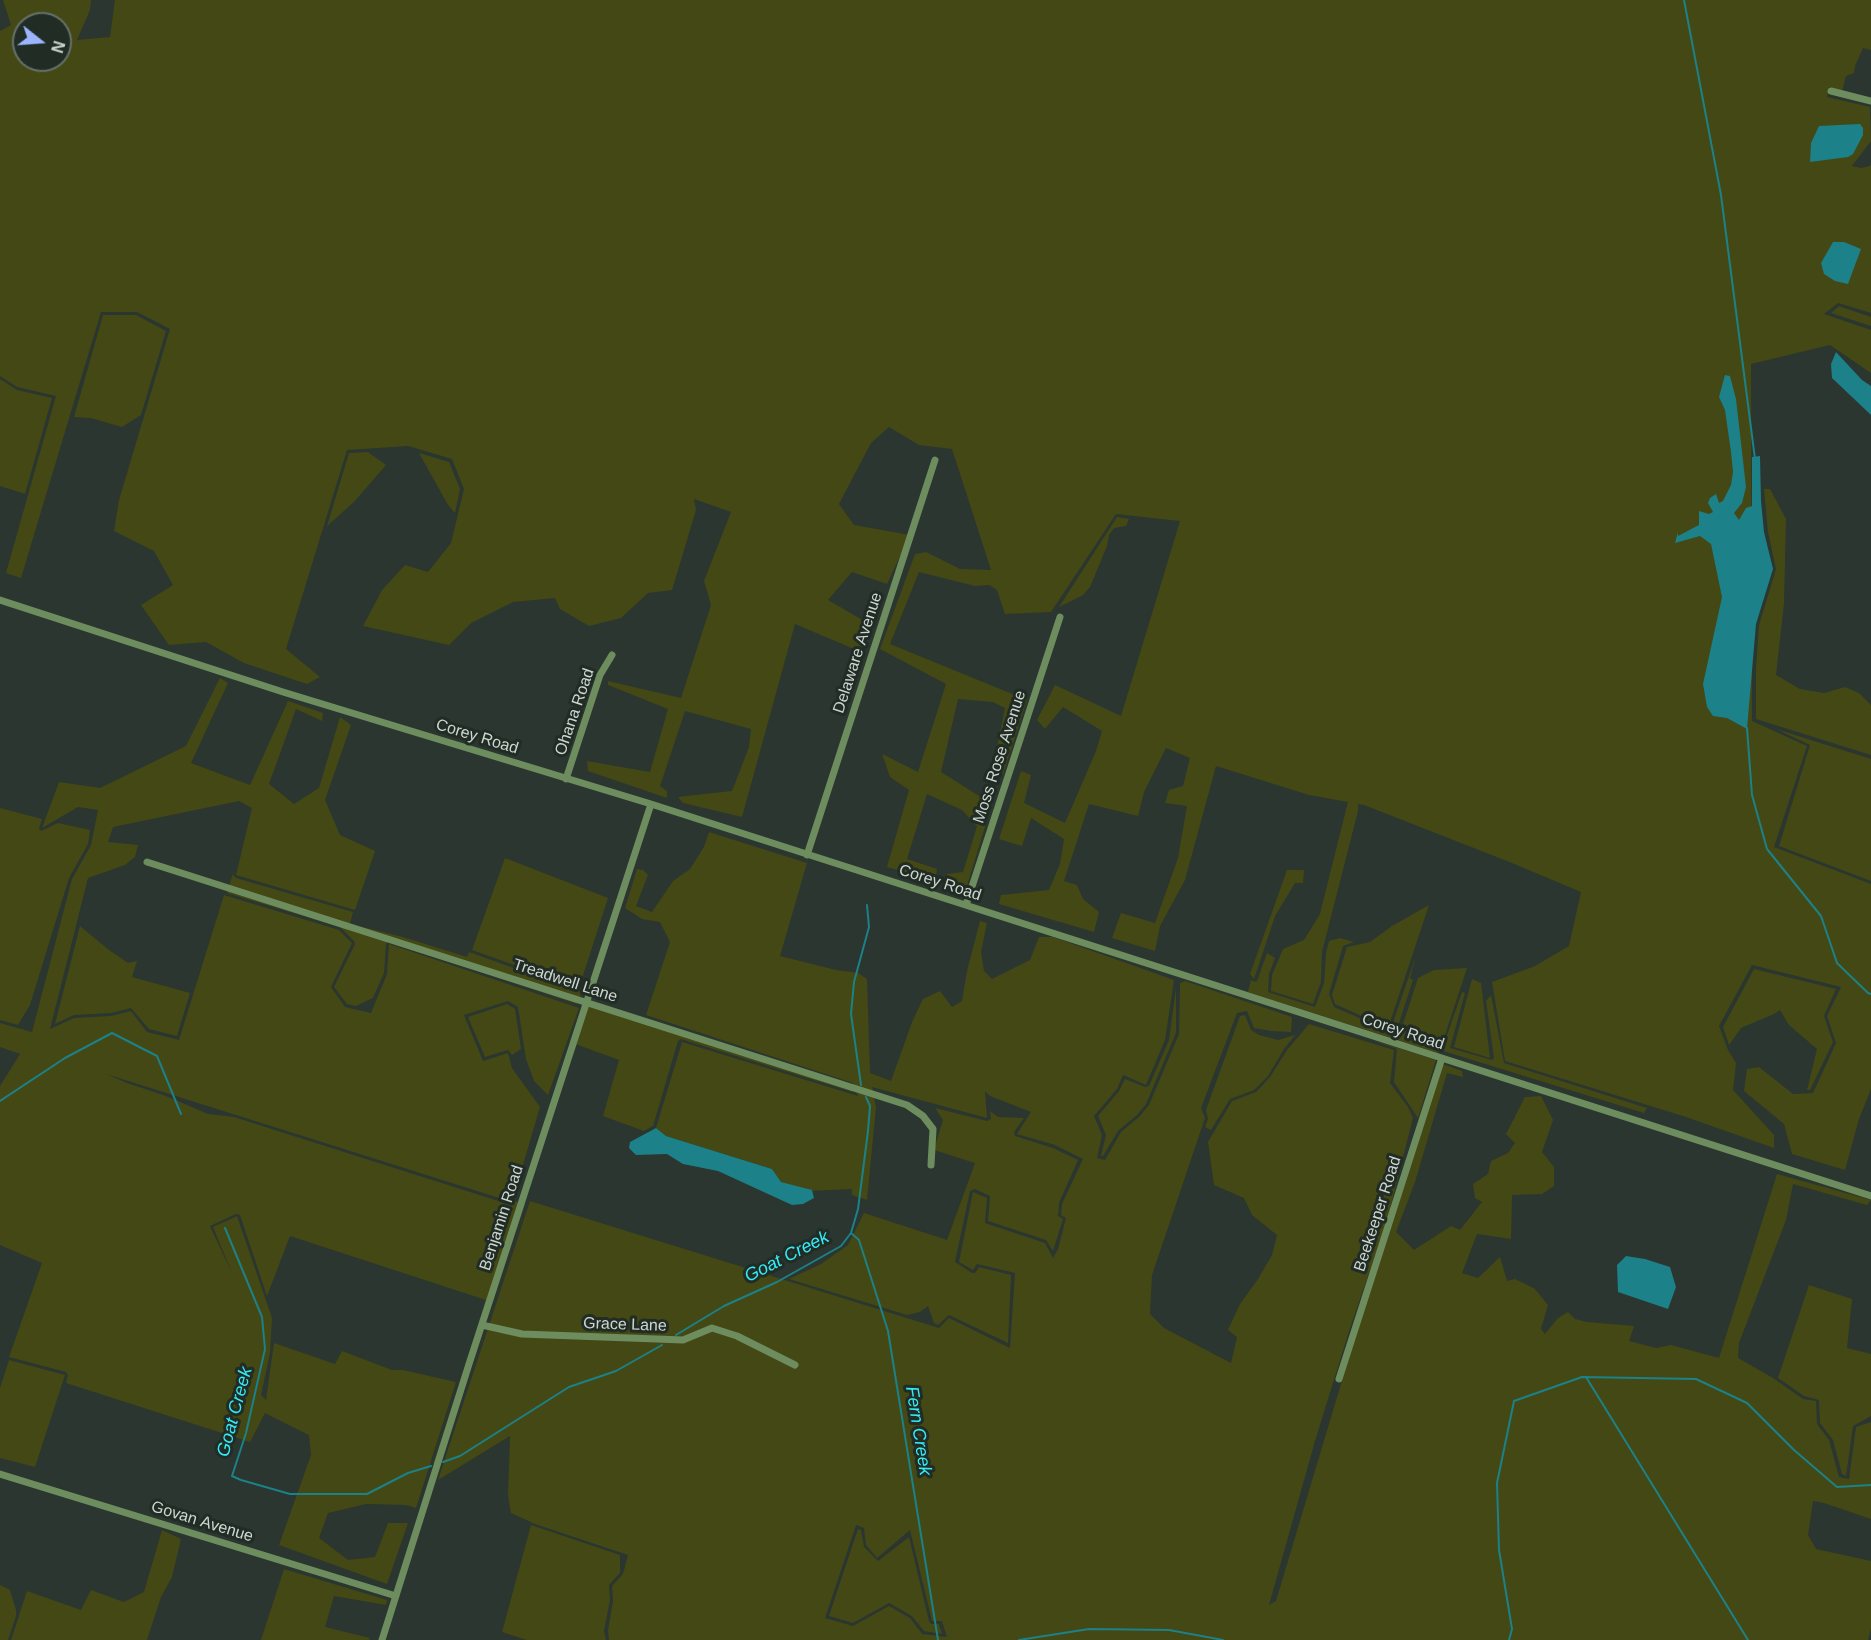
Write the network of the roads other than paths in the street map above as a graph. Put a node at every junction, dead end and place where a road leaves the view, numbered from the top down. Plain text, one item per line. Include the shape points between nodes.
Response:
1 (1831, 92) dead end
2 (1871, 101) edge
3 (934, 460) dead end
4 (0, 600) edge
5 (1060, 617) dead end
6 (612, 655) dead end
7 (566, 778) junction
8 (651, 804) junction
9 (807, 855) junction
10 (147, 862) dead end
11 (966, 905) junction
12 (586, 1002) junction
13 (1442, 1058) junction
14 (931, 1165) dead end
15 (1871, 1196) edge
16 (482, 1325) junction
17 (795, 1365) dead end
18 (1339, 1379) dead end
19 (0, 1474) edge
20 (396, 1596) junction
21 (382, 1640) edge

1 - 2 street
3 - 9 street, Delaware Avenue
4 - 7 street, Corey Road
5 - 11 street, Moss Rose Avenue
6 - 7 street, Ohana Road via 600,675
7 - 8 street, Corey Road
8 - 9 street, Corey Road
8 - 12 street, Benjamin Road
9 - 11 street, Corey Road
10 - 12 street, Treadwell Lane
11 - 13 street, Corey Road
12 - 14 street, Treadwell Lane via 907,1105 933,1129
12 - 16 street, Benjamin Road
13 - 15 street, Corey Road
13 - 18 street, Beekeeper Road
16 - 17 street, Grace Lane via 522,1334 683,1340 712,1328
16 - 20 street, Benjamin Road
19 - 20 street, Govan Avenue
20 - 21 street, Benjamin Road

